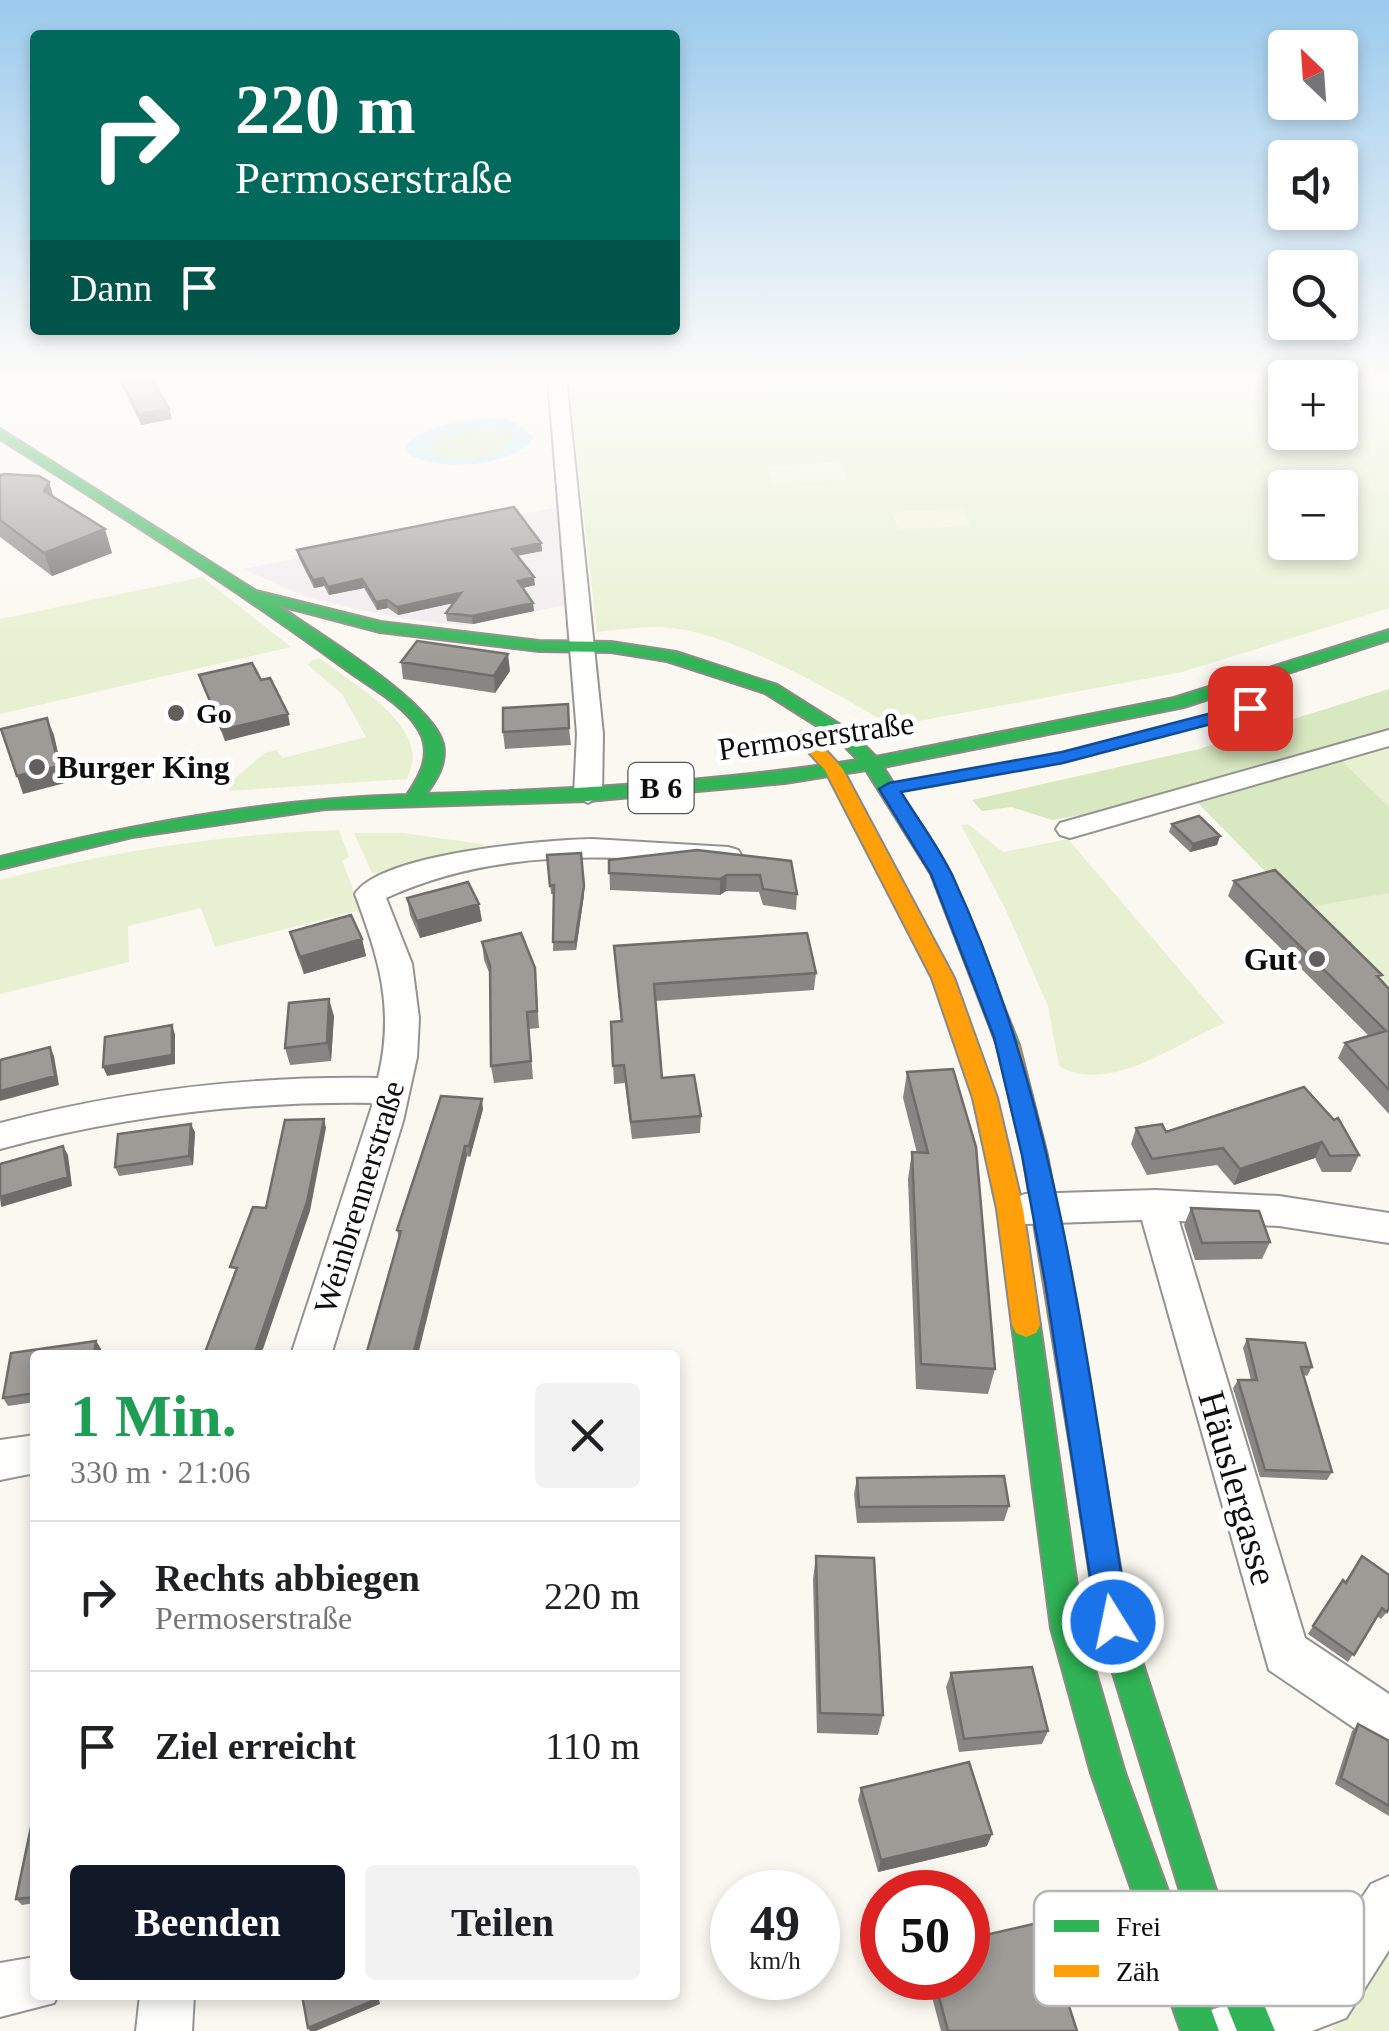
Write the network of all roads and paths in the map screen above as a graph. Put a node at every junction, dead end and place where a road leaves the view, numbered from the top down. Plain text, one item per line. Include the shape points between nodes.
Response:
1 (63, 473) edge
2 (566, 473) edge
3 (258, 596) junction
4 (1389, 634) edge
5 (582, 651) junction
6 (1389, 738) edge
7 (872, 762) junction
8 (833, 768) junction
9 (898, 787) junction
10 (588, 794) junction
11 (849, 796) junction
12 (824, 798) dead end
13 (411, 802) junction
14 (642, 814) dead end
15 (238, 815) junction
16 (566, 819) dead end
17 (530, 820) dead end
18 (1070, 829) dead end
19 (753, 858) edge
20 (0, 864) edge
21 (394, 1090) junction
22 (0, 1136) edge
23 (1156, 1204) junction
24 (1027, 1209) junction
25 (1389, 1228) edge
26 (313, 1350) edge
27 (30, 1455) edge
28 (0, 1460) edge
29 (1389, 1723) edge
30 (1150, 1891) edge
31 (1199, 1891) edge
32 (1389, 1902) edge
33 (1364, 1941) edge
34 (30, 1985) edge
35 (0, 1990) edge
36 (167, 2000) edge
37 (1191, 2006) edge
38 (1308, 2006) edge
39 (1246, 2029) edge
40 (164, 2031) edge
41 (1200, 2031) edge

1 - 3 main road
2 - 5 street
3 - 5 main road via 380,627
3 - 13 main road via 424,722 438,756 433,775
4 - 7 main road, Permoserstraße / B 6 via 1178,702
5 - 7 main road via 670,656 772,689 844,735
5 - 8 main road via 741,698 792,728
5 - 10 street
6 - 18 street
7 - 8 main road, Permoserstraße / B 6
7 - 9 main road
8 - 10 main road, Permoserstraße / B 6
8 - 11 main road
9 - 11 main road, Permoserstraße
9 - 24 main road via 1006,1037
10 - 13 main road, Permoserstraße / B 6
11 - 12 main road, Permoserstraße
11 - 24 main road via 943,978
13 - 15 main road, Permoserstraße / B 6 via 325,803
14 - 16 main road, B 6
15 - 17 main road, Permoserstraße / B 6
15 - 20 main road, Permoserstraße / B 6 via 132,831
19 - 21 street, Weinbrennerstraße via 619,847 520,853 457,863 370,894 396,964 403,1018
21 - 22 street via 192,1097
21 - 26 street, Weinbrennerstraße
23 - 24 street
23 - 25 street via 1279,1211
23 - 29 street, Häuslergasse via 1286,1652
24 - 30 main road via 1067,1628
24 - 31 main road via 1113,1622
27 - 28 street
32 - 33 street
34 - 35 street
36 - 40 street
37 - 41 main road
38 - 39 street

